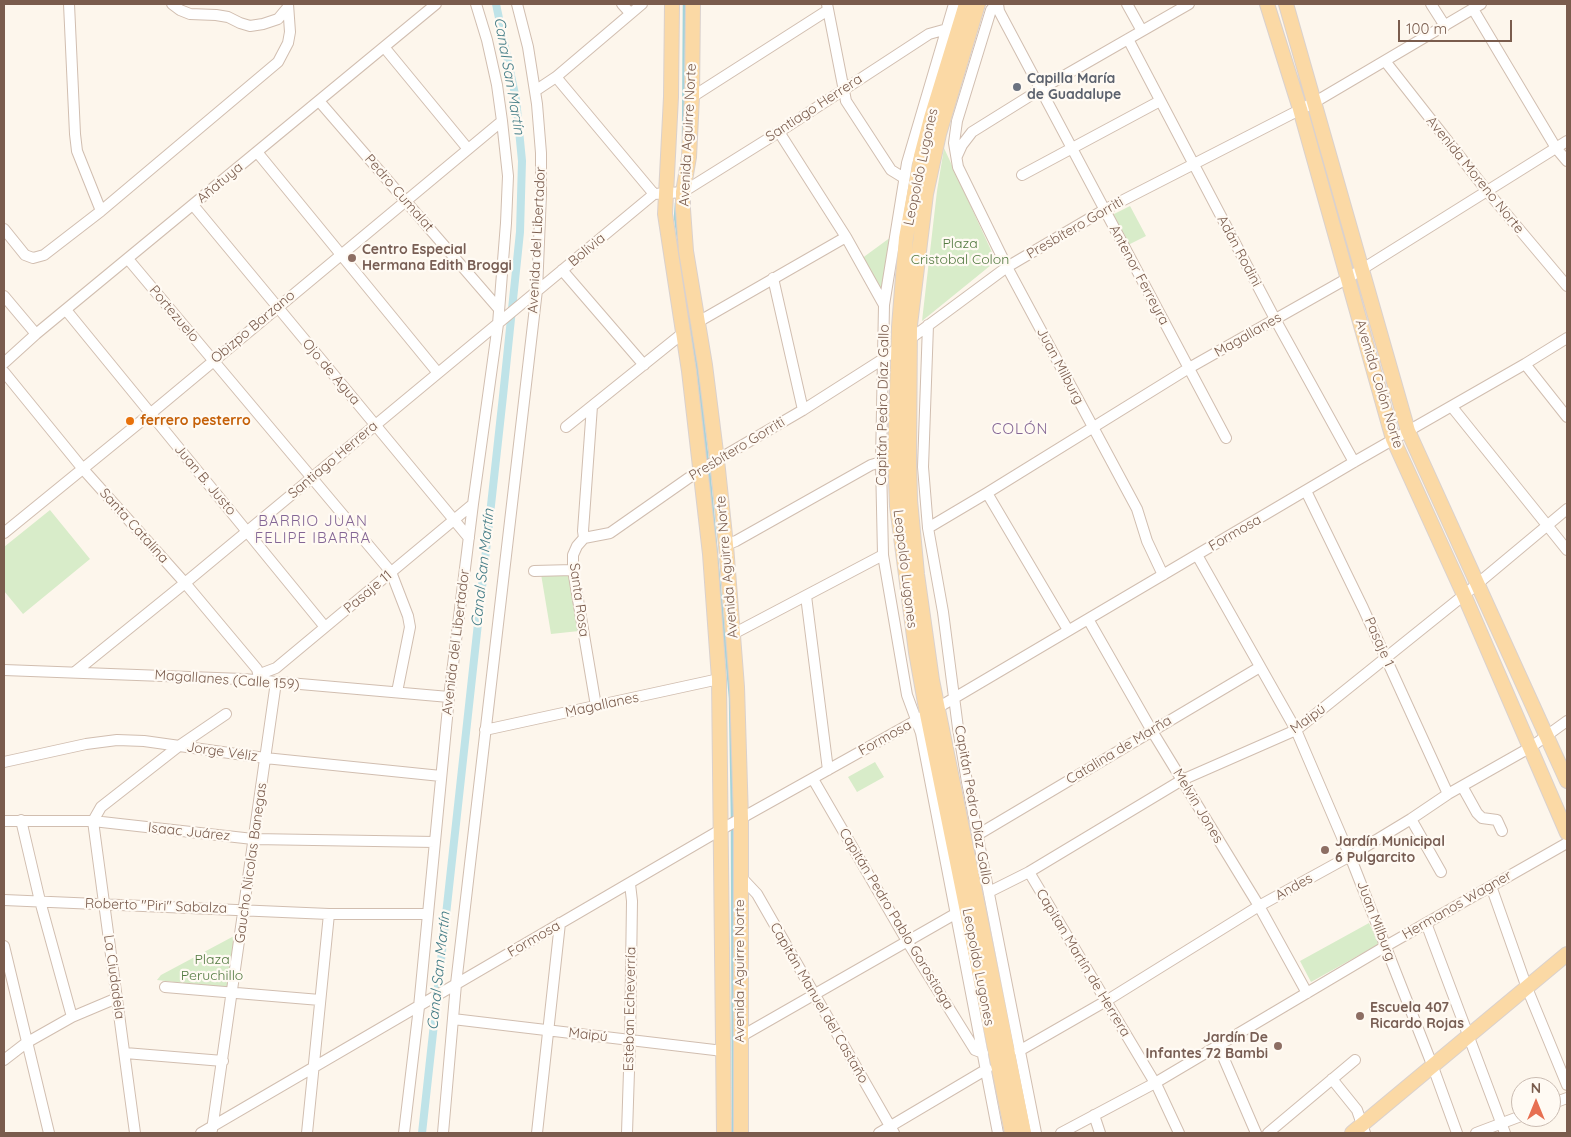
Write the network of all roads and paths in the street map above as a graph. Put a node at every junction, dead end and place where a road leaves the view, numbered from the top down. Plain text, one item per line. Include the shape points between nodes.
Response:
1 (69, 4) edge
2 (172, 4) edge
3 (436, 4) edge
4 (476, 4) edge
5 (517, 4) edge
6 (622, 4) edge
7 (642, 4) edge
8 (672, 4) edge
9 (954, 4) edge
10 (966, 4) edge
11 (978, 4) edge
12 (997, 4) edge
13 (1127, 4) edge
14 (1189, 4) edge
15 (1267, 4) edge
16 (1286, 4) edge
17 (1431, 4) edge
18 (288, 5) edge
19 (694, 5) edge
20 (1477, 6) edge
21 (828, 7) edge
22 (630, 13) junction
23 (1445, 26) junction
24 (947, 29) junction
25 (1142, 31) junction
26 (1128, 39) junction
27 (384, 47) junction
28 (1384, 62) junction
29 (556, 76) junction
30 (1041, 89) junction
31 (535, 90) junction
32 (843, 90) junction
33 (692, 97) junction
34 (319, 100) junction
35 (1160, 101) junction
36 (1315, 102) junction
37 (1300, 109) junction
38 (502, 121) junction
39 (779, 132) junction
40 (1567, 141) edge
41 (1071, 148) junction
42 (1556, 148) junction
43 (468, 150) junction
44 (256, 152) junction
45 (956, 157) junction
46 (1567, 161) edge
47 (1193, 165) junction
48 (1022, 175) dead end
49 (904, 178) junction
50 (1487, 191) junction
51 (683, 192) junction
52 (660, 193) junction
53 (406, 201) junction
54 (193, 205) junction
55 (1104, 210) junction
56 (101, 212) junction
57 (4, 229) edge
58 (846, 237) junction
59 (340, 254) junction
60 (128, 259) junction
61 (1007, 267) junction
62 (1362, 269) junction
63 (562, 270) junction
64 (773, 278) junction
65 (1348, 278) junction
66 (1567, 286) edge
67 (537, 290) junction
68 (6, 303) edge
69 (884, 305) junction
70 (277, 307) junction
71 (499, 309) junction
72 (66, 310) junction
73 (1275, 319) junction
74 (698, 322) junction
75 (498, 324) junction
76 (928, 325) junction
77 (36, 334) junction
78 (684, 334) junction
79 (1567, 338) edge
80 (911, 339) junction
81 (898, 348) junction
82 (883, 359) junction
83 (214, 360) junction
84 (4, 363) edge
85 (1525, 364) junction
86 (644, 365) junction
87 (1189, 368) junction
88 (4, 372) edge
89 (438, 373) junction
90 (592, 406) junction
91 (1452, 406) junction
92 (802, 410) junction
93 (150, 414) junction
94 (1567, 417) edge
95 (375, 426) junction
96 (566, 427) dead end
97 (1094, 427) junction
98 (1408, 432) junction
99 (1226, 438) dead end
100 (1393, 439) junction
101 (881, 462) junction
102 (1354, 462) junction
103 (709, 465) junction
104 (83, 469) junction
105 (312, 478) junction
106 (1306, 491) junction
107 (987, 493) junction
108 (473, 504) junction
109 (1567, 509) edge
110 (454, 520) junction
111 (1547, 525) junction
112 (928, 528) junction
113 (248, 531) junction
114 (4, 533) edge
115 (468, 538) junction
116 (584, 538) junction
117 (726, 545) junction
118 (1567, 550) edge
119 (883, 555) junction
120 (1197, 555) junction
121 (573, 570) junction
122 (534, 571) dead end
123 (391, 572) junction
124 (1162, 575) junction
125 (1478, 582) junction
126 (185, 583) junction
127 (1464, 595) junction
128 (806, 596) junction
129 (1088, 619) junction
130 (325, 627) junction
131 (1068, 630) junction
132 (733, 634) junction
133 (1386, 658) junction
134 (1260, 667) junction
135 (4, 670) edge
136 (75, 672) junction
137 (260, 678) junction
138 (719, 679) junction
139 (276, 682) junction
140 (397, 692) junction
141 (955, 696) junction
142 (449, 697) junction
143 (596, 706) junction
144 (226, 714) dead end
145 (927, 714) junction
146 (1567, 721) edge
147 (485, 730) junction
148 (1296, 730) junction
149 (1152, 731) junction
150 (1548, 736) junction
151 (179, 746) junction
152 (1531, 747) junction
153 (265, 758) junction
154 (4, 762) edge
155 (828, 770) junction
156 (441, 776) junction
157 (813, 779) junction
158 (1182, 780) junction
159 (1567, 781) edge
160 (1462, 786) junction
161 (1448, 794) junction
162 (1411, 819) junction
163 (21, 820) junction
164 (4, 821) edge
165 (94, 821) junction
166 (731, 824) junction
167 (1502, 831) dead end
168 (1567, 832) edge
169 (978, 834) junction
170 (253, 839) junction
171 (435, 842) junction
172 (1567, 843) edge
173 (1350, 856) junction
174 (1029, 872) junction
175 (1441, 872) dead end
176 (741, 877) junction
177 (630, 884) junction
178 (1491, 886) junction
179 (989, 892) junction
180 (4, 900) edge
181 (40, 901) junction
182 (104, 904) junction
183 (1259, 906) junction
184 (244, 910) junction
185 (329, 914) junction
186 (428, 914) junction
187 (955, 914) junction
188 (560, 923) junction
189 (1426, 923) junction
190 (907, 941) junction
191 (4, 946) edge
192 (1386, 946) junction
193 (1567, 954) edge
194 (5, 961) edge
195 (456, 984) junction
196 (165, 987) dead end
197 (1527, 988) junction
198 (1307, 992) junction
199 (233, 994) junction
200 (814, 994) junction
201 (117, 998) junction
202 (320, 1000) junction
203 (1106, 1001) junction
204 (419, 1007) junction
205 (72, 1018) junction
206 (453, 1019) junction
207 (548, 1030) junction
208 (740, 1036) junction
209 (1469, 1036) junction
210 (630, 1040) junction
211 (26, 1044) junction
212 (1218, 1045) junction
213 (723, 1051) junction
214 (1019, 1051) junction
215 (983, 1053) junction
216 (125, 1054) junction
217 (4, 1060) edge
218 (1355, 1060) dead end
219 (223, 1061) junction
220 (1433, 1066) junction
221 (313, 1068) junction
222 (987, 1069) junction
223 (1332, 1079) junction
224 (1155, 1083) junction
225 (1567, 1085) edge
226 (1094, 1115) junction
227 (1503, 1128) edge
228 (212, 1130) edge
229 (892, 1130) edge
230 (1360, 1130) edge
231 (49, 1133) edge
232 (135, 1133) edge
233 (201, 1133) edge
234 (307, 1133) edge
235 (404, 1133) edge
236 (443, 1133) edge
237 (537, 1133) edge
238 (627, 1133) edge
239 (724, 1133) edge
240 (741, 1133) edge
241 (879, 1133) edge
242 (998, 1133) edge
243 (1012, 1133) edge
244 (1024, 1133) edge
245 (1036, 1133) edge
246 (1062, 1133) edge
247 (1100, 1133) edge
248 (1179, 1133) edge
249 (1256, 1133) edge
250 (1268, 1133) edge
251 (1457, 1133) edge
252 (1476, 1133) edge

1 - 56 street via 77,151
2 - 18 street via 190,14 216,14 250,26 278,19
3 - 27 street, Añatuya
4 - 38 street, Avenida del Libertador via 487,40
5 - 31 street, Avenida del Libertador
6 - 22 street
7 - 22 street
8 - 52 main road, Avenida Aguirre Norte via 671,97
9 - 24 street, Capitán Pedro Díaz Gallo
10 - 81 main road, Leopoldo Lugones via 921,156 906,238
11 - 80 main road, Leopoldo Lugones via 931,165 910,325
12 - 30 street, Antenor Ferreyra
12 - 45 street, Juan Milburg via 991,10 957,121
13 - 25 street
14 - 25 street
15 - 37 main road, Avenida Colón Norte
16 - 36 main road, Avenida Colón Norte
17 - 23 street
18 - 56 street via 290,32 278,62
19 - 33 main road, Avenida Aguirre Norte
20 - 23 street, Presbítero Gorriti
20 - 42 street
21 - 32 street
21 - 33 street
22 - 29 street
23 - 28 street, Presbítero Gorriti
24 - 32 street, Santiago Herrera via 929,34
24 - 49 street, Capitán Pedro Díaz Gallo
25 - 26 street
26 - 30 street
26 - 35 street, Adán Rodini
27 - 34 street, Añatuya
27 - 43 street
28 - 36 street, Presbítero Gorriti
28 - 50 street, Avenida Moreno Norte
29 - 31 street
29 - 52 street
30 - 41 street, Antenor Ferreyra
30 - 45 street via 972,132
31 - 67 street, Avenida del Libertador via 541,152
32 - 39 street, Santiago Herrera
32 - 49 street via 846,101 891,170
33 - 51 main road, Avenida Aguirre Norte via 689,157
34 - 44 street, Añatuya
34 - 53 street, Pedro Cumalat
35 - 41 street
35 - 47 street, Adán Rodini
36 - 37 street, Presbítero Gorriti
36 - 62 main road, Avenida Colón Norte
37 - 47 street, Presbítero Gorriti
37 - 65 main road, Avenida Colón Norte
38 - 43 street, Obizpo Barzano
38 - 71 street, Avenida del Libertador via 508,176
39 - 51 street, Santiago Herrera
39 - 58 street
40 - 42 street, Magallanes
41 - 48 street
41 - 55 street, Antenor Ferreyra
42 - 46 street
42 - 50 street, Magallanes
43 - 53 street, Obizpo Barzano
44 - 54 street, Añatuya
44 - 59 street
45 - 61 street, Juan Milburg
47 - 55 street, Presbítero Gorriti
47 - 73 street, Adán Rodini
49 - 69 street, Capitán Pedro Díaz Gallo
50 - 62 street, Magallanes
50 - 66 street, Avenida Moreno Norte
51 - 52 street
51 - 74 main road, Avenida Aguirre Norte via 686,251
52 - 63 street, Bolivia
52 - 78 main road, Avenida Aguirre Norte
53 - 59 street, Obizpo Barzano
53 - 71 street, Pedro Cumalat
54 - 60 street, Añatuya
54 - 70 street, Ojo de Agua
55 - 61 street, Presbítero Gorriti
55 - 87 street, Antenor Ferreyra
56 - 57 street via 44,255 33,258 25,255
58 - 64 street
58 - 69 street
59 - 70 street, Obizpo Barzano
59 - 89 street
60 - 72 street, Añatuya
60 - 83 street, Portezuelo
61 - 76 street, Presbítero Gorriti
61 - 97 street, Juan Milburg
62 - 65 street, Magallanes
62 - 98 main road, Avenida Colón Norte
63 - 67 street, Bolivia
63 - 86 street
64 - 74 street
64 - 92 street
65 - 73 street, Magallanes
65 - 100 main road, Avenida Colón Norte
67 - 75 street, Bolivia
67 - 147 street, Avenida del Libertador
68 - 77 street
69 - 82 street, Capitán Pedro Díaz Gallo
70 - 83 street, Obizpo Barzano
70 - 95 street, Ojo de Agua
71 - 75 street, Avenida del Libertador
72 - 77 street, Añatuya
72 - 93 street, Juan B. Justo
73 - 87 street, Magallanes
73 - 102 street, Adán Rodini
74 - 103 main road, Avenida Aguirre Norte
75 - 89 street, Santiago Herrera
75 - 108 street, Avenida del Libertador
76 - 80 street, Presbítero Gorriti
76 - 112 street, Capitán Pedro Díaz Gallo via 923,467
77 - 84 street, Añatuya
78 - 86 street
78 - 103 main road, Avenida Aguirre Norte
79 - 85 street, Formosa
80 - 81 street, Presbítero Gorriti
80 - 145 main road, Leopoldo Lugones via 910,500 932,680
81 - 82 street, Presbítero Gorriti
81 - 145 main road, Leopoldo Lugones via 897,506
82 - 92 street, Presbítero Gorriti
82 - 101 street, Capitán Pedro Díaz Gallo
83 - 93 street, Obizpo Barzano
83 - 105 street, Portezuelo
85 - 91 street, Formosa
85 - 94 street
86 - 90 street
87 - 97 street, Magallanes
87 - 99 street, Antenor Ferreyra
88 - 104 street, Santa Catalina
89 - 95 street, Santiago Herrera
90 - 96 street
90 - 116 street, Santa Rosa
91 - 98 street, Formosa
91 - 111 street
92 - 103 street, Presbítero Gorriti
93 - 104 street, Obizpo Barzano
93 - 113 street, Juan B. Justo
95 - 105 street, Santiago Herrera
95 - 110 street, Ojo de Agua
97 - 107 street, Magallanes
97 - 124 street, Juan Milburg via 1138,509
98 - 100 street, Formosa
98 - 125 main road, Avenida Colón Norte
100 - 102 street, Formosa
100 - 127 main road, Avenida Colón Norte
101 - 117 street
101 - 119 street, Capitán Pedro Díaz Gallo
102 - 106 street, Formosa
103 - 116 street, Presbítero Gorriti via 610,533
103 - 117 main road, Avenida Aguirre Norte
103 - 138 main road, Avenida Aguirre Norte via 710,554
104 - 114 street, Obizpo Barzano
104 - 126 street, Santa Catalina
105 - 113 street, Santiago Herrera
105 - 123 street, Portezuelo
106 - 120 street, Formosa
106 - 133 street, Pasaje 1
107 - 112 street, Magallanes
107 - 131 street
108 - 110 street, Pasaje 11
108 - 115 street, Avenida del Libertador
109 - 111 street, Maipú
110 - 115 street, Ojo de Agua
110 - 123 street, Pasaje 11
111 - 118 street
111 - 125 street, Maipú
112 - 141 street, Capitán Pedro Díaz Gallo
113 - 126 street, Santiago Herrera
113 - 130 street, Juan B. Justo
115 - 142 street, Avenida del Libertador
116 - 121 street, Santa Rosa via 573,554
117 - 132 main road, Avenida Aguirre Norte
119 - 128 street
119 - 145 street, Capitán Pedro Díaz Gallo via 907,695
120 - 124 street, Formosa
120 - 134 street, Juan Milburg
121 - 122 street
121 - 143 street, Santa Rosa
123 - 130 street, Pasaje 11
123 - 140 street, Portezuelo via 410,627
124 - 129 street, Formosa
125 - 127 street, Maipú
125 - 150 main road, Avenida Colón Norte
126 - 136 street, Santiago Herrera
126 - 137 street, Santa Catalina
127 - 133 street, Maipú
127 - 152 main road, Avenida Colón Norte
128 - 132 street
128 - 155 street
129 - 131 street, Formosa
129 - 149 street, Melvin Jones
130 - 137 street, Pasaje 11
131 - 141 street, Formosa
132 - 166 main road, Avenida Aguirre Norte via 737,687
133 - 148 street, Maipú
133 - 161 street, Pasaje 1
134 - 148 street, Juan Milburg
134 - 149 street, Catalina de Marña
135 - 136 street, Magallanes (Calle 159)
136 - 137 street, Magallanes (Calle 159)
137 - 139 street, Magallanes (Calle 159)
138 - 143 street, Magallanes
138 - 166 main road, Avenida Aguirre Norte
139 - 140 street, Magallanes (Calle 159)
139 - 153 street, Gaucho Nicolas Banegas
140 - 142 street, Magallanes (Calle 159)
141 - 145 street, Formosa
141 - 169 street, Capitán Pedro Díaz Gallo
142 - 156 street, Avenida del Libertador
143 - 147 street, Magallanes
144 - 151 street
145 - 155 street, Formosa
145 - 187 street, Capitán Pedro Díaz Gallo via 921,732
145 - 243 main road, Leopoldo Lugones
145 - 244 main road, Leopoldo Lugones
146 - 150 street, Andes
147 - 195 street, Avenida del Libertador
148 - 158 street, Maipú
148 - 173 street, Juan Milburg
149 - 158 street, Melvin Jones
149 - 169 street, Catalina de Marña
150 - 152 street, Andes
150 - 159 main road, Avenida Colón Norte
151 - 153 street, Jorge Véliz
151 - 154 street, Jorge Véliz via 116,740
151 - 165 street via 101,807
152 - 160 street, Andes
152 - 168 main road, Avenida Colón Norte
153 - 156 street, Jorge Véliz
153 - 170 street, Gaucho Nicolas Banegas
155 - 157 street, Formosa
156 - 171 street, Avenida del Libertador
157 - 166 street, Formosa
157 - 190 street, Capitán Pedro Pablo Gorostiaga
158 - 174 street, Maipú
158 - 183 street, Melvin Jones
160 - 161 street, Andes
160 - 167 street via 1477,813 1482,818 1497,820
161 - 162 street, Andes
162 - 173 street, Andes
162 - 175 street
163 - 164 street, Isaac Juárez
163 - 165 street, Isaac Juárez
163 - 181 street
165 - 170 street, Isaac Juárez
165 - 182 street, La Ciudadela
166 - 176 main road, Avenida Aguirre Norte
166 - 177 street, Formosa
166 - 213 main road, Avenida Aguirre Norte
169 - 179 street, Capitán Pedro Díaz Gallo
170 - 171 street, Isaac Juárez
170 - 184 street, Gaucho Nicolas Banegas
171 - 186 street, Avenida del Libertador
172 - 178 street, Hermanos Wagner
173 - 183 street, Andes
173 - 192 street, Juan Milburg
174 - 179 street, Maipú
174 - 203 street, Capitan Martín de Herrera
176 - 200 street, Capitán Manuel del Castaño via 757,894
176 - 208 main road, Avenida Aguirre Norte
177 - 188 street, Formosa
177 - 210 street, Esteban Echeverría
178 - 189 street, Hermanos Wagner
178 - 197 street
179 - 214 street, Capitán Pedro Díaz Gallo
180 - 181 street, Roberto "Piri" Sabalza
181 - 182 street, Roberto "Piri" Sabalza
181 - 205 street
182 - 184 street, Roberto "Piri" Sabalza
182 - 201 street, La Ciudadela
183 - 198 street, Melvin Jones
183 - 203 street, Andes
184 - 185 street, Roberto "Piri" Sabalza
184 - 199 street, Gaucho Nicolas Banegas
185 - 186 street, Roberto "Piri" Sabalza
185 - 202 street
186 - 204 street, Avenida del Libertador
187 - 190 street
187 - 215 street, Capitán Pedro Díaz Gallo
188 - 195 street, Formosa
188 - 207 street
189 - 192 street, Hermanos Wagner
189 - 209 street
190 - 200 street
190 - 215 street, Capitán Pedro Pablo Gorostiaga via 975,1050
191 - 194 street
192 - 198 street, Hermanos Wagner
192 - 220 street, Juan Milburg
193 - 197 main road
194 - 211 street
195 - 204 street, Formosa
195 - 206 street, Avenida del Libertador
196 - 199 street
197 - 209 main road
197 - 225 street
198 - 212 street, Hermanos Wagner
199 - 202 street
199 - 219 street, Gaucho Nicolas Banegas
200 - 208 street
200 - 229 street, Capitán Manuel del Castaño
201 - 205 street
201 - 216 street, La Ciudadela
202 - 221 street
203 - 214 street, Andes
203 - 224 street, Capitan Martín de Herrera
204 - 221 street, Formosa
204 - 235 street, Avenida del Libertador
205 - 211 street
206 - 207 street, Maipú
206 - 236 street, Avenida del Libertador
207 - 210 street, Maipú
207 - 237 street
208 - 240 main road, Avenida Aguirre Norte
209 - 220 main road
209 - 227 street
210 - 213 street, Maipú
210 - 238 street, Esteban Echeverría
211 - 217 street
211 - 231 street
212 - 224 street, Hermanos Wagner
212 - 249 street
213 - 239 main road, Avenida Aguirre Norte
214 - 245 street, Capitán Pedro Díaz Gallo
215 - 222 street, Capitán Pedro Díaz Gallo
216 - 219 street
216 - 232 street, La Ciudadela
218 - 223 street
219 - 228 street, Gaucho Nicolas Banegas
220 - 230 main road
220 - 251 street, Juan Milburg
221 - 228 street, Formosa
221 - 234 street
222 - 229 street
222 - 242 street, Capitán Pedro Díaz Gallo
223 - 230 street via 1357,1110
223 - 250 street
224 - 226 street, Hermanos Wagner
224 - 248 street, Capitan Martín de Herrera
226 - 246 street, Hermanos Wagner
226 - 247 street
227 - 252 street
228 - 233 street, Formosa
229 - 241 street

